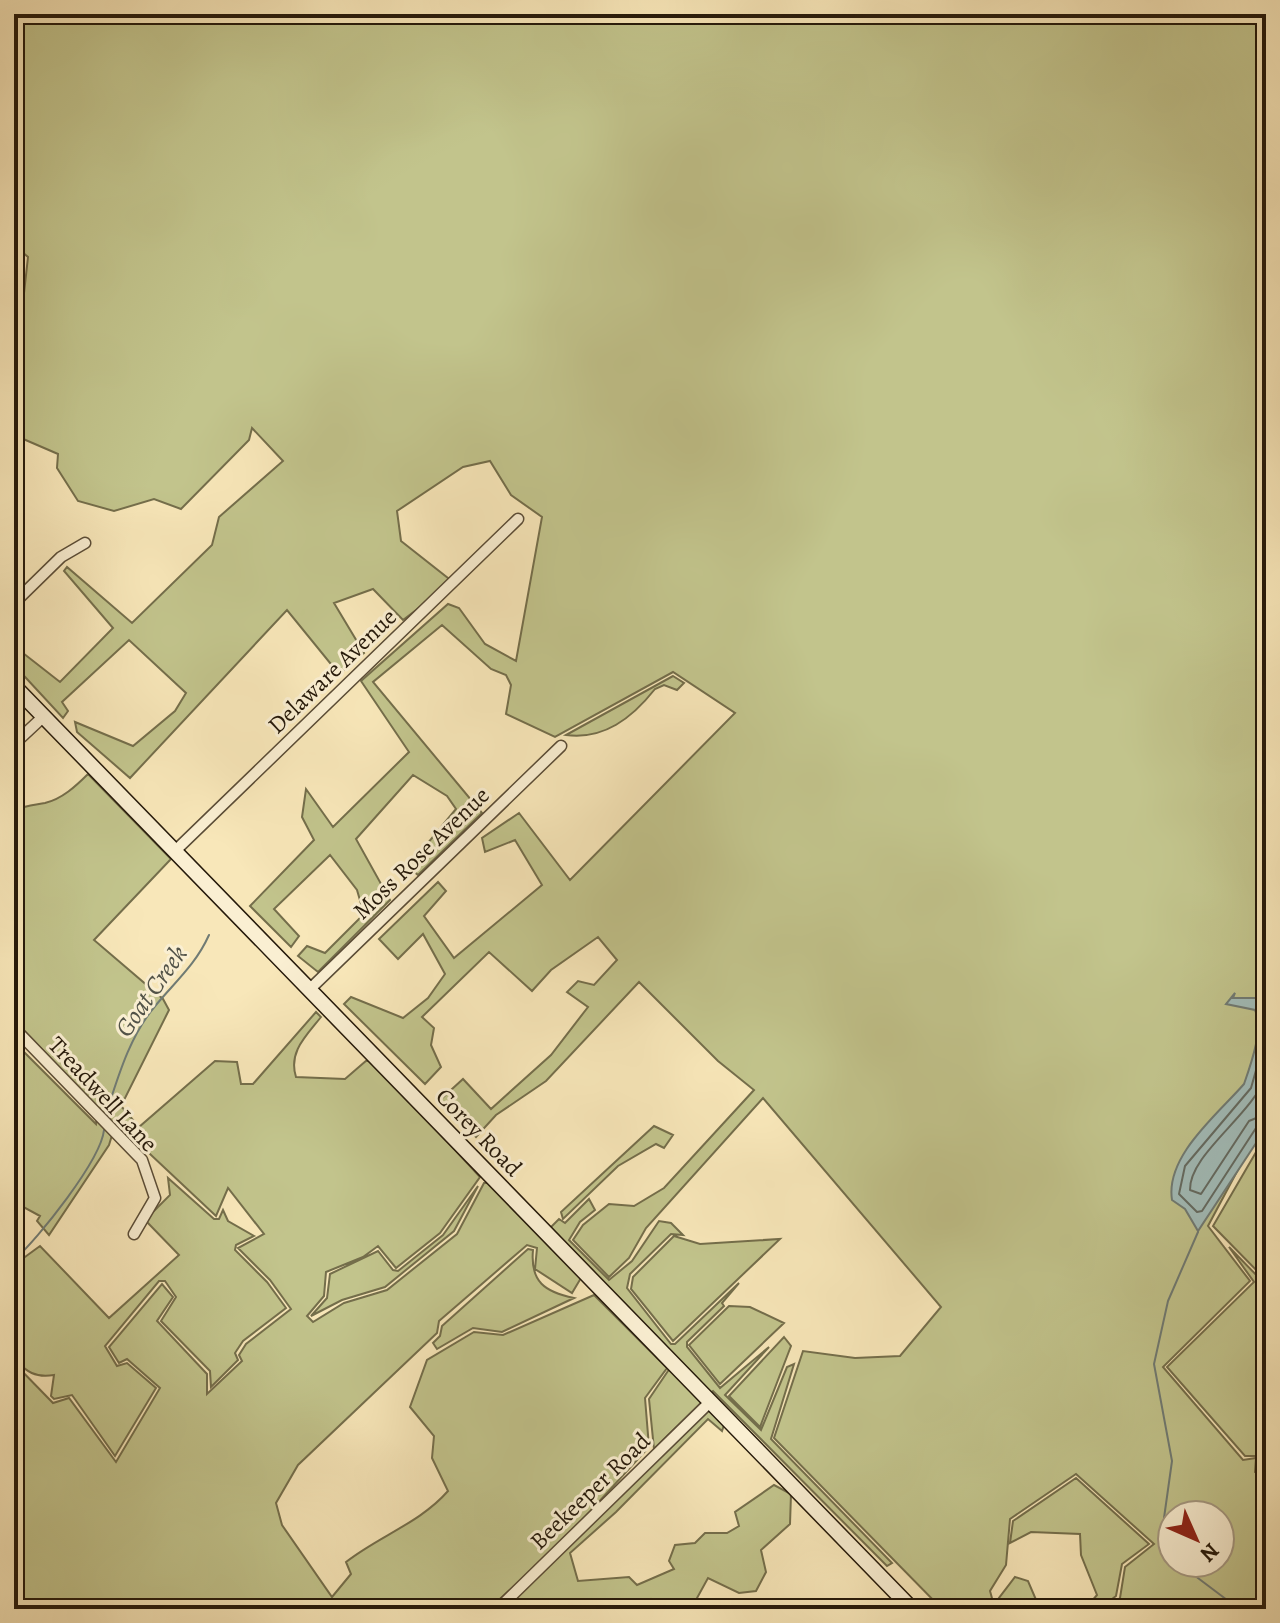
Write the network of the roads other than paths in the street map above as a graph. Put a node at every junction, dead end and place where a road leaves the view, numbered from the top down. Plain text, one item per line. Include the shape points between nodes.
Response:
1 (518, 519) dead end
2 (85, 543) dead end
3 (14, 603) edge
4 (14, 686) edge
5 (44, 716) junction
6 (14, 744) edge
7 (561, 746) dead end
8 (175, 851) junction
9 (310, 989) junction
10 (14, 1028) edge
11 (134, 1234) dead end
12 (711, 1401) junction
13 (498, 1609) edge
14 (912, 1609) edge

1 - 8 street, Delaware Avenue
2 - 3 street via 61,557
4 - 5 street, Corey Road
5 - 6 street
5 - 8 street, Corey Road
7 - 9 street, Moss Rose Avenue
8 - 9 street, Corey Road
9 - 12 street, Corey Road
10 - 11 street, Treadwell Lane via 142,1160 155,1198
12 - 13 street, Beekeeper Road
12 - 14 street, Corey Road

